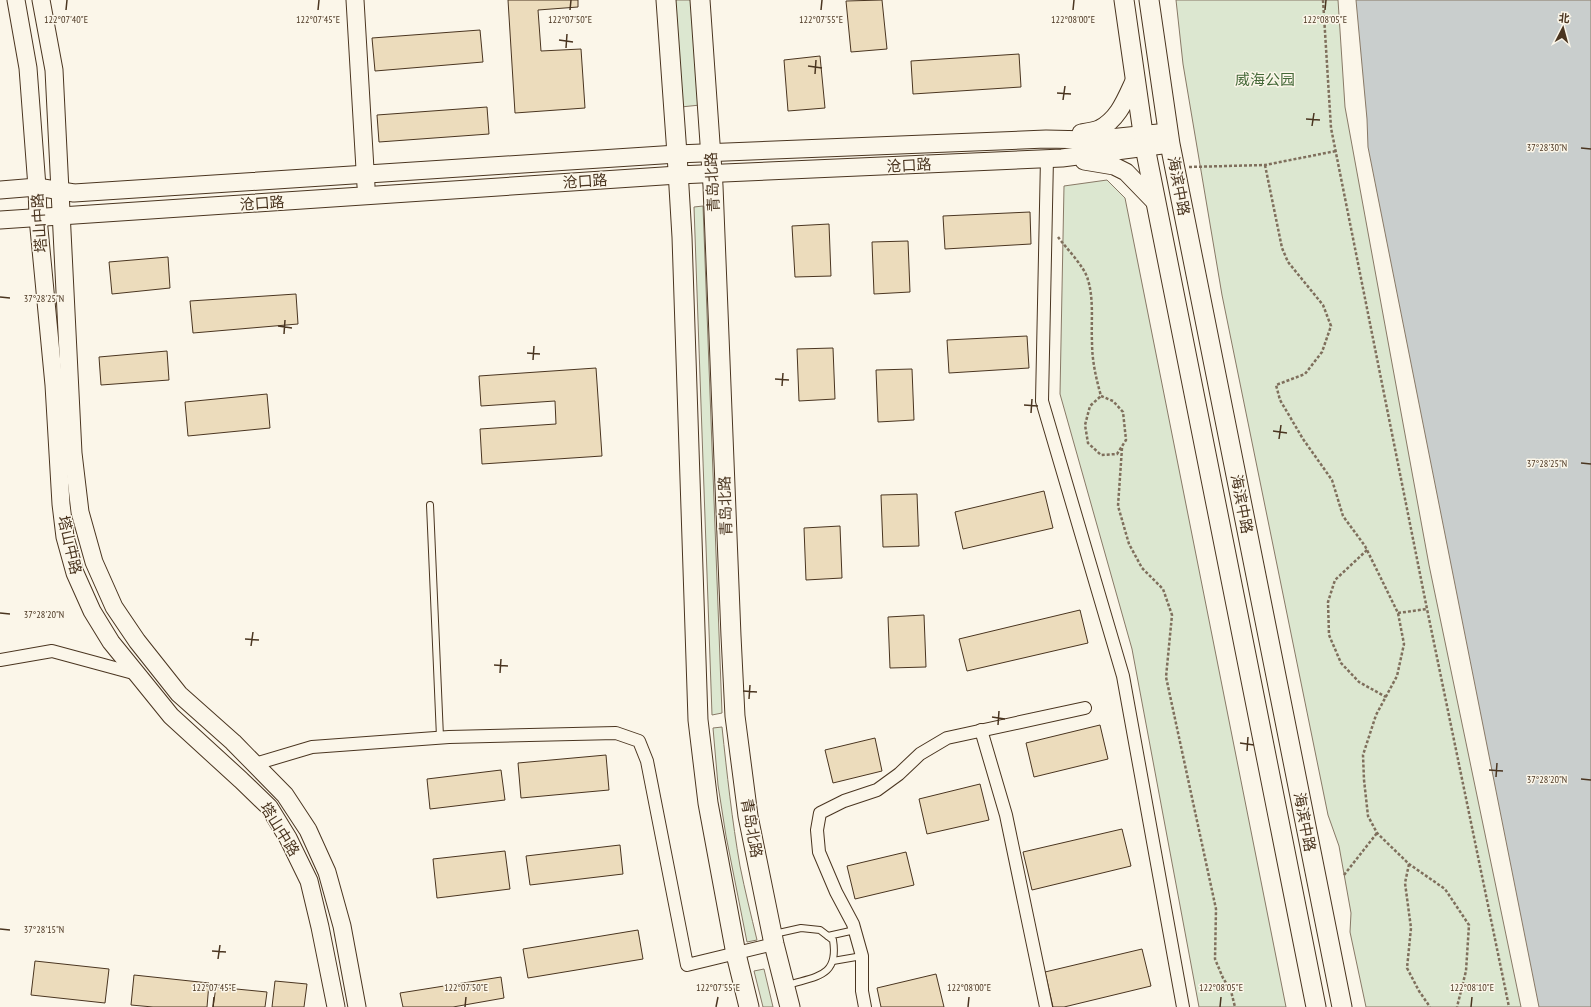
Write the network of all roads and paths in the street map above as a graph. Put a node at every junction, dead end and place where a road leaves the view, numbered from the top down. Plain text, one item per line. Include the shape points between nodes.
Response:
1 (16, 0) edge
2 (41, 0) edge
3 (355, 0) edge
4 (666, 0) edge
5 (700, 0) edge
6 (1124, 0) edge
7 (1149, 0) edge
8 (1323, 0) edge
9 (1135, 79) junction
10 (1059, 138) junction
11 (1169, 138) junction
12 (1144, 141) junction
13 (1336, 151) junction
14 (710, 153) junction
15 (677, 154) junction
16 (1054, 158) junction
17 (1265, 165) junction
18 (1175, 167) junction
19 (712, 173) junction
20 (365, 174) junction
21 (678, 175) junction
22 (37, 187) junction
23 (0, 190) edge
24 (60, 191) junction
25 (366, 196) junction
26 (1156, 203) junction
27 (61, 217) junction
28 (38, 218) junction
29 (0, 220) edge
30 (1046, 223) junction
31 (1101, 396) junction
32 (1122, 448) junction
33 (430, 505) dead end
34 (1367, 550) junction
35 (1427, 609) junction
36 (1398, 613) junction
37 (0, 660) edge
38 (137, 674) junction
39 (1386, 697) junction
40 (1085, 708) dead end
41 (981, 730) junction
42 (440, 737) junction
43 (255, 764) junction
44 (1378, 834) junction
45 (1409, 864) junction
46 (1344, 875) dead end
47 (855, 930) junction
48 (828, 936) junction
49 (773, 939) junction
50 (736, 954) junction
51 (862, 956) junction
52 (833, 961) junction
53 (784, 986) junction
54 (336, 1007) edge
55 (357, 1007) edge
56 (749, 1007) edge
57 (790, 1007) edge
58 (865, 1007) edge
59 (1046, 1007) edge
60 (1183, 1007) edge
61 (1235, 1007) edge
62 (1316, 1007) edge
63 (1342, 1007) edge
64 (1430, 1007) edge
65 (1457, 1007) edge
66 (1509, 1007) edge

1 - 22 main road, 塔山中路 via 28,68
2 - 24 main road, 塔山中路 via 54,70
3 - 20 main road
4 - 15 main road
5 - 14 main road, 青岛北路
6 - 9 main road, 海滨中路
7 - 11 main road, 海滨中路
8 - 13 path via 1331,128
9 - 10 main road via 1122,107 1111,121 1098,129
9 - 12 main road, 海滨中路
10 - 12 main road, 沧口路
10 - 14 main road, 沧口路
11 - 12 main road, 沧口路
11 - 18 main road, 海滨中路
12 - 16 main road, 沧口路
12 - 26 main road, 海滨中路
13 - 17 path
13 - 35 path
14 - 15 main road, 沧口路
14 - 19 main road, 青岛北路
15 - 20 main road, 沧口路
15 - 21 main road
16 - 19 main road, 沧口路
16 - 26 main road via 1114,166 1126,172
16 - 30 street
17 - 18 path
17 - 34 path via 1282,248 1288,262 1323,305 1331,326 1322,352 1305,374 1276,385 1277,390 1280,400 1303,439 1332,480 1343,516
18 - 63 main road, 海滨中路
19 - 21 main road, 沧口路
19 - 49 main road, 青岛北路 via 735,716 748,816
20 - 24 main road, 沧口路 via 74,193
20 - 25 main road
21 - 25 main road, 沧口路
21 - 50 main road via 698,720 708,803
22 - 23 main road, 沧口路
22 - 24 main road, 沧口路
22 - 28 main road, 塔山中路
24 - 27 main road, 塔山中路
25 - 27 main road, 沧口路
26 - 62 main road, 海滨中路
27 - 28 main road, 沧口路
27 - 43 main road, 塔山中路 via 74,453 80,512 94,562 114,607 179,694
28 - 29 main road, 沧口路
28 - 38 main road, 塔山中路 via 65,537 75,573 92,611 111,642
30 - 31 path via 1077,260 1088,279 1094,367
30 - 60 street via 1042,401 1123,676
31 - 32 path via 1113,401 1123,412 1126,440
31 - 32 path via 1090,406 1085,425 1088,443 1102,455 1118,454
32 - 61 path via 1118,506 1129,544 1142,568 1163,589 1172,615 1166,677 1216,909 1215,959 1231,991
33 - 42 lane
34 - 36 path
34 - 39 path via 1335,580 1328,602 1329,635 1340,663 1359,682
35 - 36 path
35 - 66 path
36 - 39 path via 1404,644 1396,676
37 - 38 street via 52,651
38 - 54 main road, 塔山中路 via 171,716 269,807 288,838 309,881
39 - 44 path via 1376,715 1363,755 1368,816
40 - 41 street
41 - 47 street via 947,738 920,754 877,790 844,801 820,813 817,830 820,852
41 - 59 street via 1006,815
42 - 43 street via 312,747
42 - 50 street via 616,733 639,741 647,760 687,965
43 - 55 main road, 塔山中路 via 285,795 308,830 327,872 342,926
44 - 45 path
44 - 46 path
45 - 64 path via 1405,882 1411,928 1407,968
45 - 65 path via 1445,889 1469,925 1466,971
47 - 48 lane
47 - 51 street
48 - 49 lane via 820,930 802,928
48 - 52 lane via 833,940
49 - 50 street
49 - 53 main road, 青岛北路
50 - 56 main road
51 - 52 lane
51 - 58 street via 862,991
52 - 53 lane via 824,974
53 - 57 main road, 青岛北路

